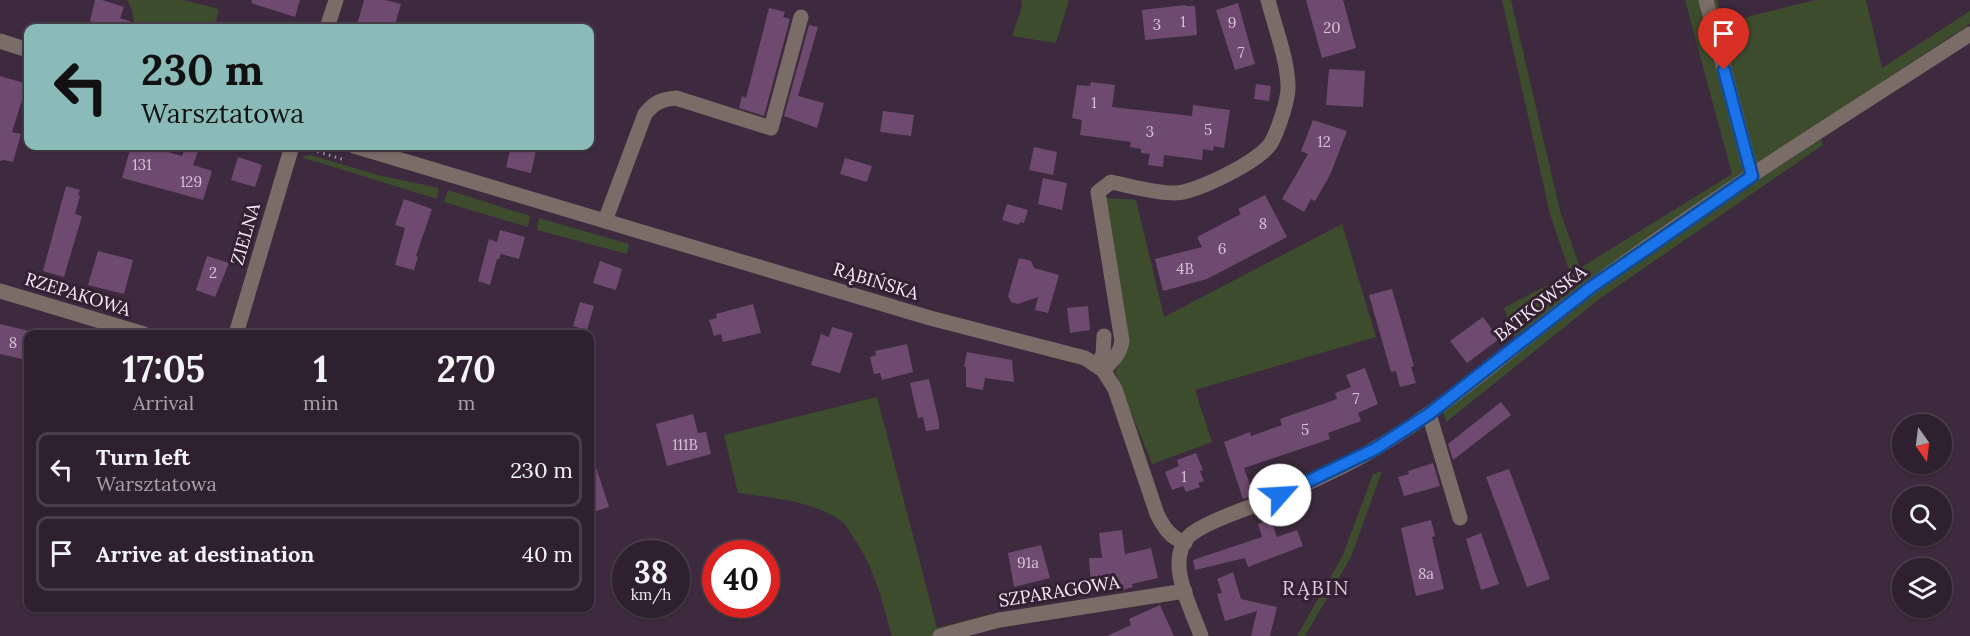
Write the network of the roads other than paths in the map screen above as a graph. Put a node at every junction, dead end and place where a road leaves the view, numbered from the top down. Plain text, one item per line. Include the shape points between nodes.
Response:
1 (336, 0) edge
2 (1268, 0) edge
3 (1706, 0) edge
4 (801, 17) dead end
5 (328, 24) edge
6 (1970, 34) edge
7 (0, 41) edge
8 (24, 49) edge
9 (291, 150) edge
10 (368, 150) edge
11 (1752, 176) junction
12 (605, 220) junction
13 (0, 291) edge
14 (131, 330) edge
15 (237, 330) edge
16 (1104, 336) dead end
17 (1099, 368) junction
18 (1429, 414) junction
19 (1460, 518) dead end
20 (1185, 543) junction
21 (1185, 591) junction
22 (940, 636) edge
23 (1201, 636) edge

1 - 5 street
2 - 17 street via 1288,87 1270,143 1258,156 1220,177 1176,194 1111,182 1098,192 1122,341 1114,360
3 - 11 street
4 - 12 street via 771,128 676,98 654,104 645,114
6 - 11 street, BATKOWSKA
7 - 8 street
9 - 15 street, ZIELNA
10 - 12 street, RĄBIŃSKA
11 - 18 street, BATKOWSKA via 1590,288
12 - 17 street, RĄBIŃSKA via 968,329 1071,354
13 - 14 street, RZEPAKOWA
16 - 17 street
17 - 20 street via 1115,389 1163,526 1174,539
18 - 19 street
18 - 20 street, BATKOWSKA via 1375,449 1208,526
20 - 21 street via 1179,570
21 - 22 street, SZPARAGOWA via 999,621
21 - 23 street

